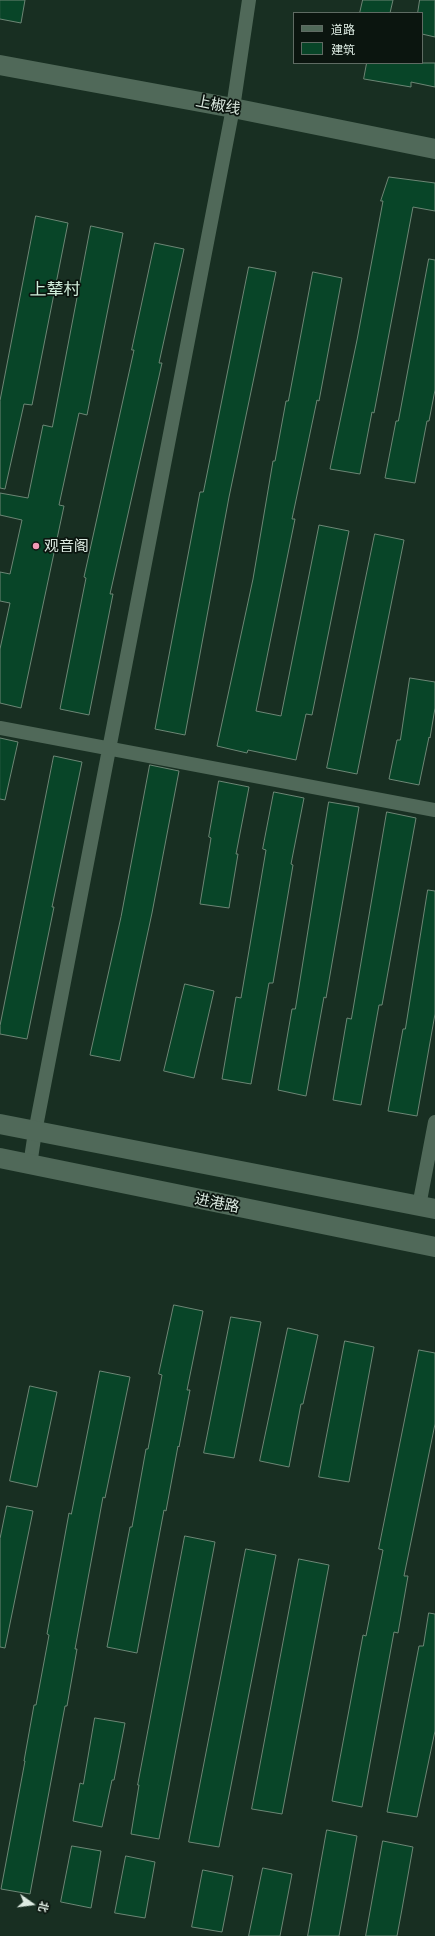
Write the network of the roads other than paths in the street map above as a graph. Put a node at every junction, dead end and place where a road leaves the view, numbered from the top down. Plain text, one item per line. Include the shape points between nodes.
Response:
1 (249, 0) edge
2 (0, 65) edge
3 (233, 108) junction
4 (435, 149) edge
5 (0, 728) edge
6 (109, 749) junction
7 (435, 810) edge
8 (435, 1122) edge
9 (0, 1124) edge
10 (35, 1132) junction
11 (0, 1158) edge
12 (30, 1165) junction
13 (427, 1208) edge
14 (435, 1247) edge

1 - 3 street
2 - 3 main road, 上椒线
3 - 4 main road, 上椒线
3 - 6 street
5 - 6 street
6 - 7 street
6 - 10 street
8 - 13 street
9 - 10 main road
10 - 12 street
10 - 13 main road
11 - 12 main road, 进港路
12 - 14 main road, 进港路

